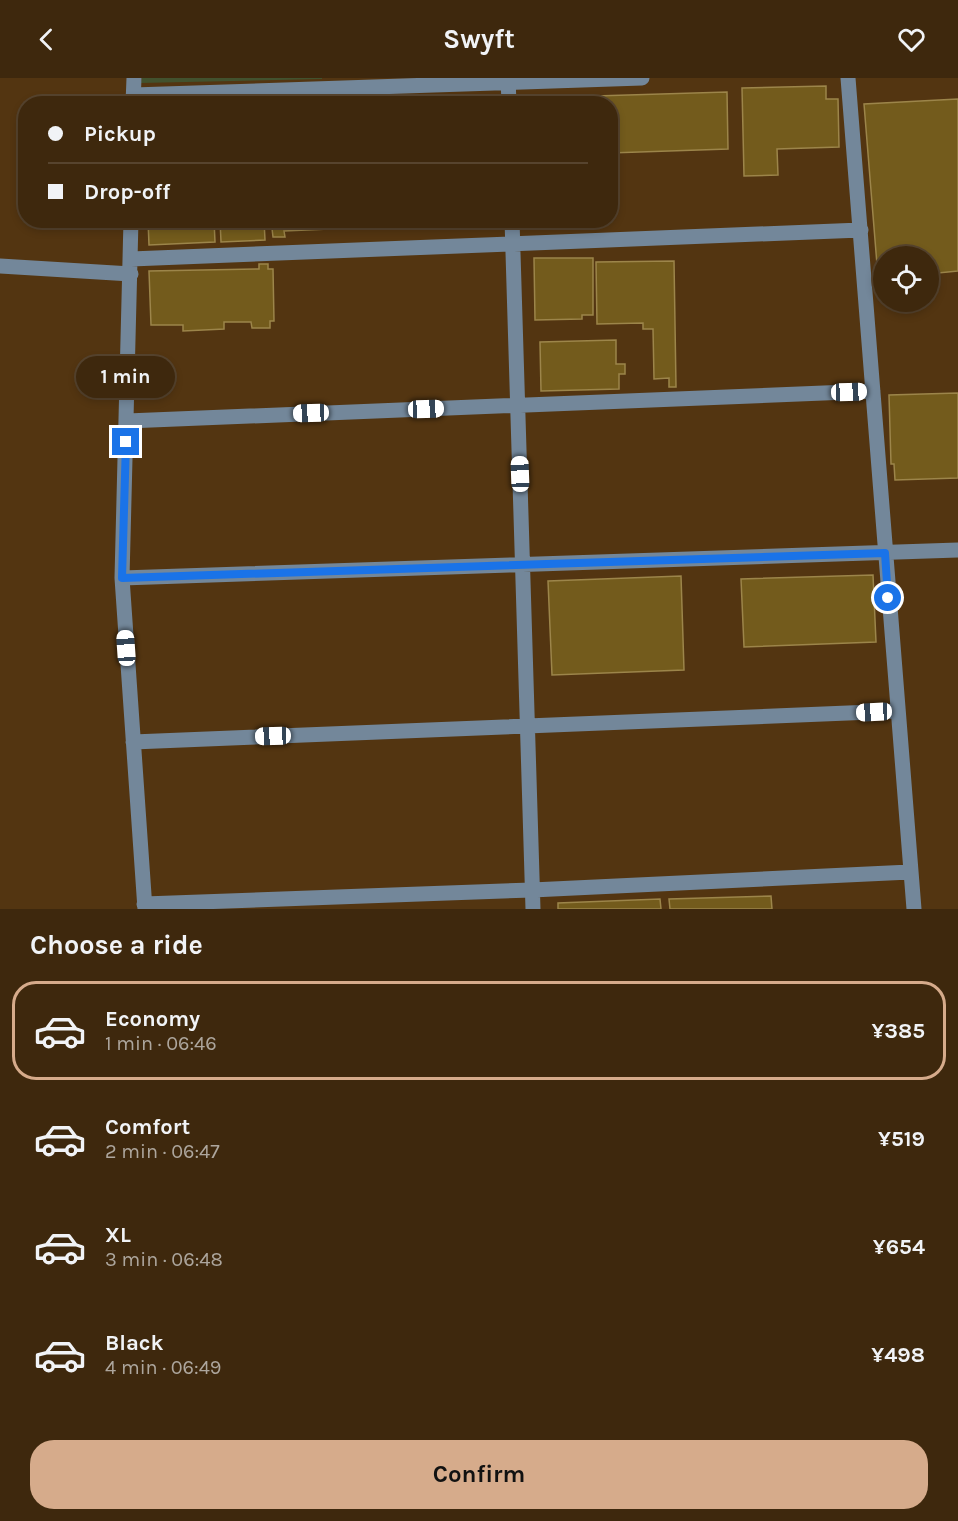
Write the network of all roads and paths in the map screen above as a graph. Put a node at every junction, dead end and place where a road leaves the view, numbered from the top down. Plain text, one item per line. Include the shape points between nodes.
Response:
1 (134, 78) edge
2 (642, 78) edge
3 (848, 78) edge
4 (508, 80) edge
5 (133, 96) edge
6 (192, 96) edge
7 (509, 96) edge
8 (131, 228) edge
9 (512, 228) edge
10 (861, 230) junction
11 (513, 245) junction
12 (0, 266) edge
13 (131, 266) junction
14 (873, 391) junction
15 (518, 405) junction
16 (127, 421) junction
17 (958, 550) edge
18 (885, 553) junction
19 (523, 566) junction
20 (122, 578) junction
21 (897, 711) junction
22 (529, 727) junction
23 (133, 742) junction
24 (910, 872) junction
25 (532, 890) junction
26 (145, 907) edge
27 (533, 909) edge
28 (914, 909) edge

1 - 5 street
2 - 4 street
3 - 10 street
4 - 6 street
4 - 7 street
8 - 13 street
9 - 11 street
10 - 11 street
10 - 14 street
11 - 13 street
11 - 15 street
12 - 13 street
13 - 16 street
14 - 15 street
14 - 18 street
15 - 16 street
15 - 19 street
16 - 20 street
17 - 18 street
18 - 19 street
18 - 21 street
19 - 20 street
19 - 22 street
20 - 23 street
21 - 22 street
21 - 24 street
22 - 23 street
22 - 25 street
23 - 26 street
24 - 25 street
24 - 28 street
25 - 26 street
25 - 27 street

